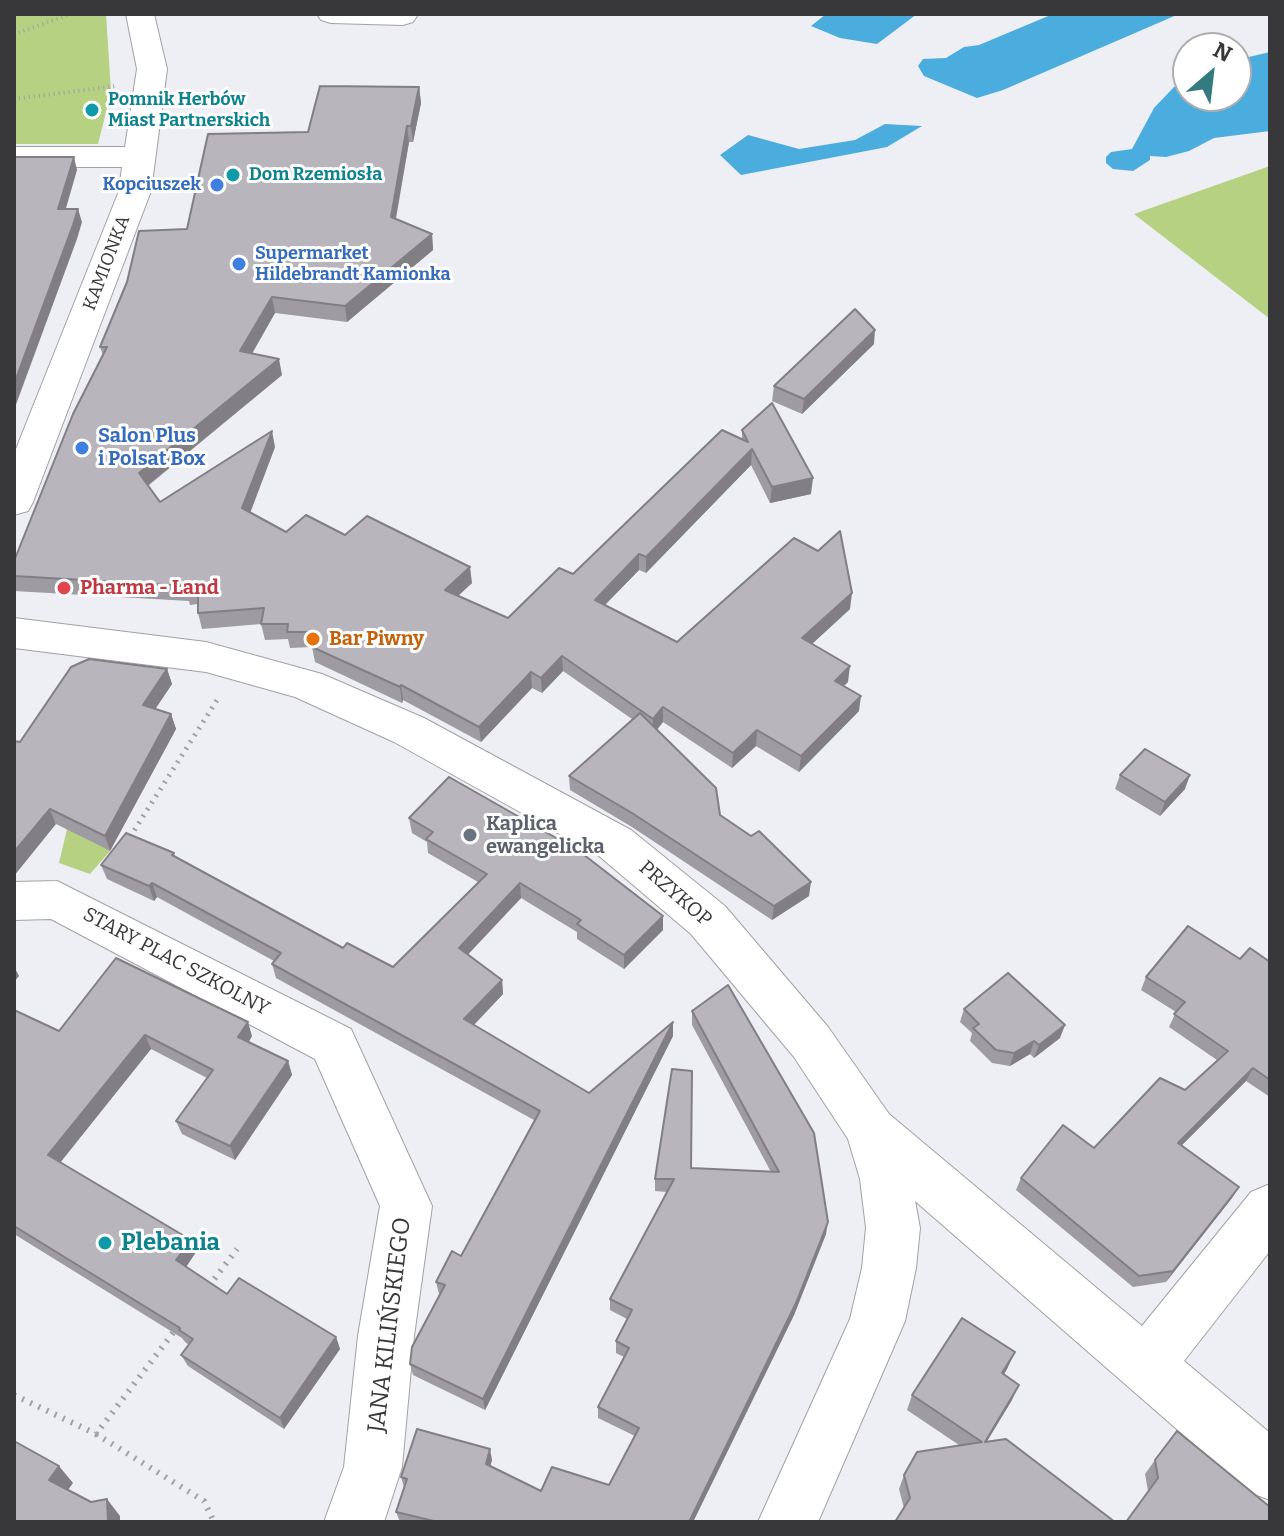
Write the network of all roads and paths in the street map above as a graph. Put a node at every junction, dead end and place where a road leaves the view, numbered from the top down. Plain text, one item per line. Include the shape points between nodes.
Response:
1 (71, 14) edge
2 (140, 14) edge
3 (331, 14) edge
4 (403, 16) dead end
5 (14, 34) edge
6 (121, 85) dead end
7 (14, 99) edge
8 (14, 157) edge
9 (140, 157) junction
10 (14, 502) edge
11 (14, 633) edge
12 (223, 691) dead end
13 (123, 847) edge
14 (14, 901) edge
15 (333, 1044) joint
16 (871, 1130) junction
17 (1270, 1209) edge
18 (237, 1249) dead end
19 (208, 1288) edge
20 (180, 1325) edge
21 (1144, 1366) junction
22 (14, 1395) edge
23 (96, 1434) junction
24 (1270, 1471) edge
25 (214, 1522) edge
26 (354, 1522) edge
27 (788, 1522) edge

1 - 5 path
2 - 9 street, KAMIONKA via 152,69
3 - 4 street
6 - 7 path
8 - 9 street
9 - 10 street, KAMIONKA via 135,191
11 - 16 street, PRZYKOP via 206,657 307,685 409,730 615,843 708,920 811,1042
12 - 13 path
14 - 15 street, STARY PLAC SZKOLNY via 57,900
15 - 26 street, JANA KILIŃSKIEGO via 406,1206 373,1467
16 - 21 street
16 - 27 street, PRZYKOP via 893,1228 889,1268 877,1321
17 - 21 street
18 - 19 path
20 - 23 path
21 - 24 street
22 - 23 path
23 - 25 path via 204,1501

